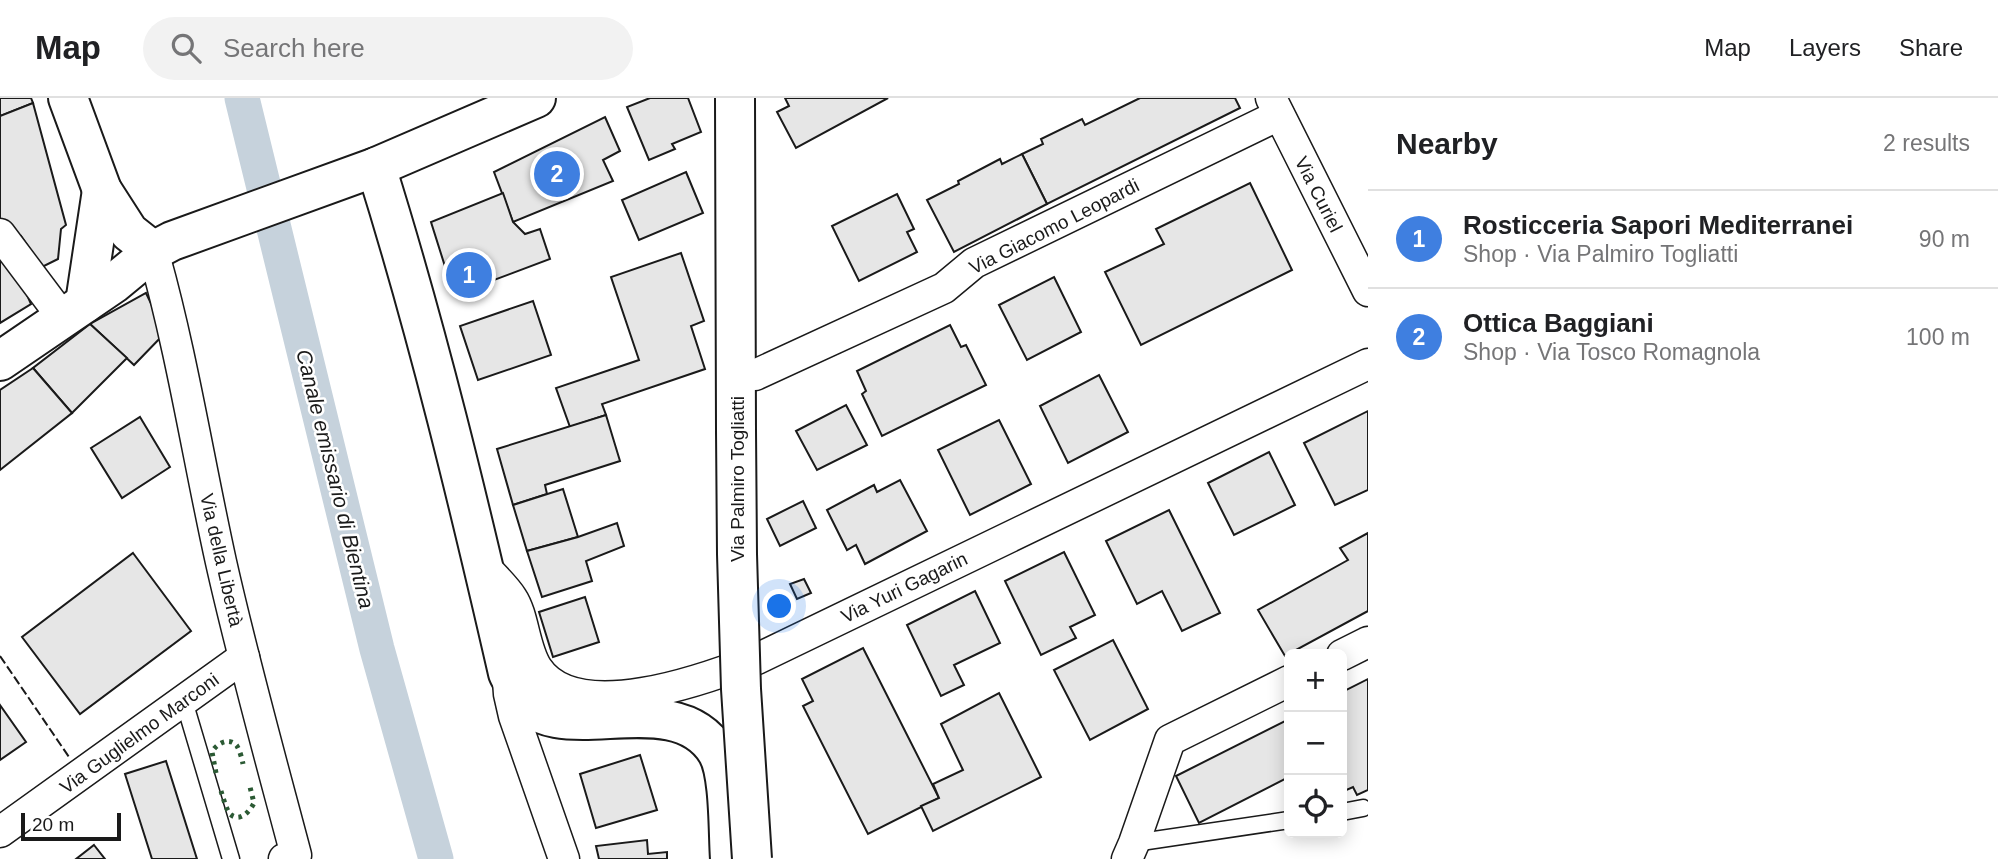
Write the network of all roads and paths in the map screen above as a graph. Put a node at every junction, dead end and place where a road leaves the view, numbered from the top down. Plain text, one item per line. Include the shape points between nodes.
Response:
1 (68, 98) edge
2 (536, 98) edge
3 (735, 98) edge
4 (1275, 107) edge
5 (354, 175) junction
6 (102, 190) junction
7 (0, 234) edge
8 (162, 246) junction
9 (1368, 291) edge
10 (74, 311) junction
11 (0, 360) edge
12 (1368, 364) edge
13 (755, 375) dead end
14 (484, 566) junction
15 (1368, 642) edge
16 (1347, 652) edge
17 (244, 657) junction
18 (508, 673) junction
19 (1284, 683) edge
20 (184, 701) junction
21 (1363, 808) dead end
22 (1347, 810) edge
23 (1284, 821) edge
24 (0, 832) edge
25 (1130, 851) edge
26 (293, 858) edge
27 (231, 859) edge
28 (564, 859) edge
29 (730, 859) edge
30 (752, 859) edge

1 - 6 main road
2 - 5 main road
3 - 30 main road, Via Palmiro Togliatti, bridge via 737,554
4 - 9 street, Via Curiel
4 - 13 street, Via Giacomo Leopardi via 974,263 944,288
5 - 8 main road
5 - 14 main road via 407,264
6 - 8 main road via 129,232
6 - 10 main road
7 - 10 street
8 - 10 main road
8 - 17 street, Via della Libertà via 173,328
10 - 11 main road
12 - 14 street, Via Yuri Gagarin via 757,659 674,686 590,697 553,684 532,658 513,599
14 - 18 main road
15 - 16 street
17 - 20 street, Via Guglielmo Marconi
17 - 26 street, Via della Libertà
18 - 28 street via 514,716
18 - 29 main road via 532,709 550,717 665,718 706,739 723,767
19 - 25 street via 1170,740
20 - 24 street, Via Guglielmo Marconi
20 - 27 lane
21 - 22 lane
23 - 25 lane

